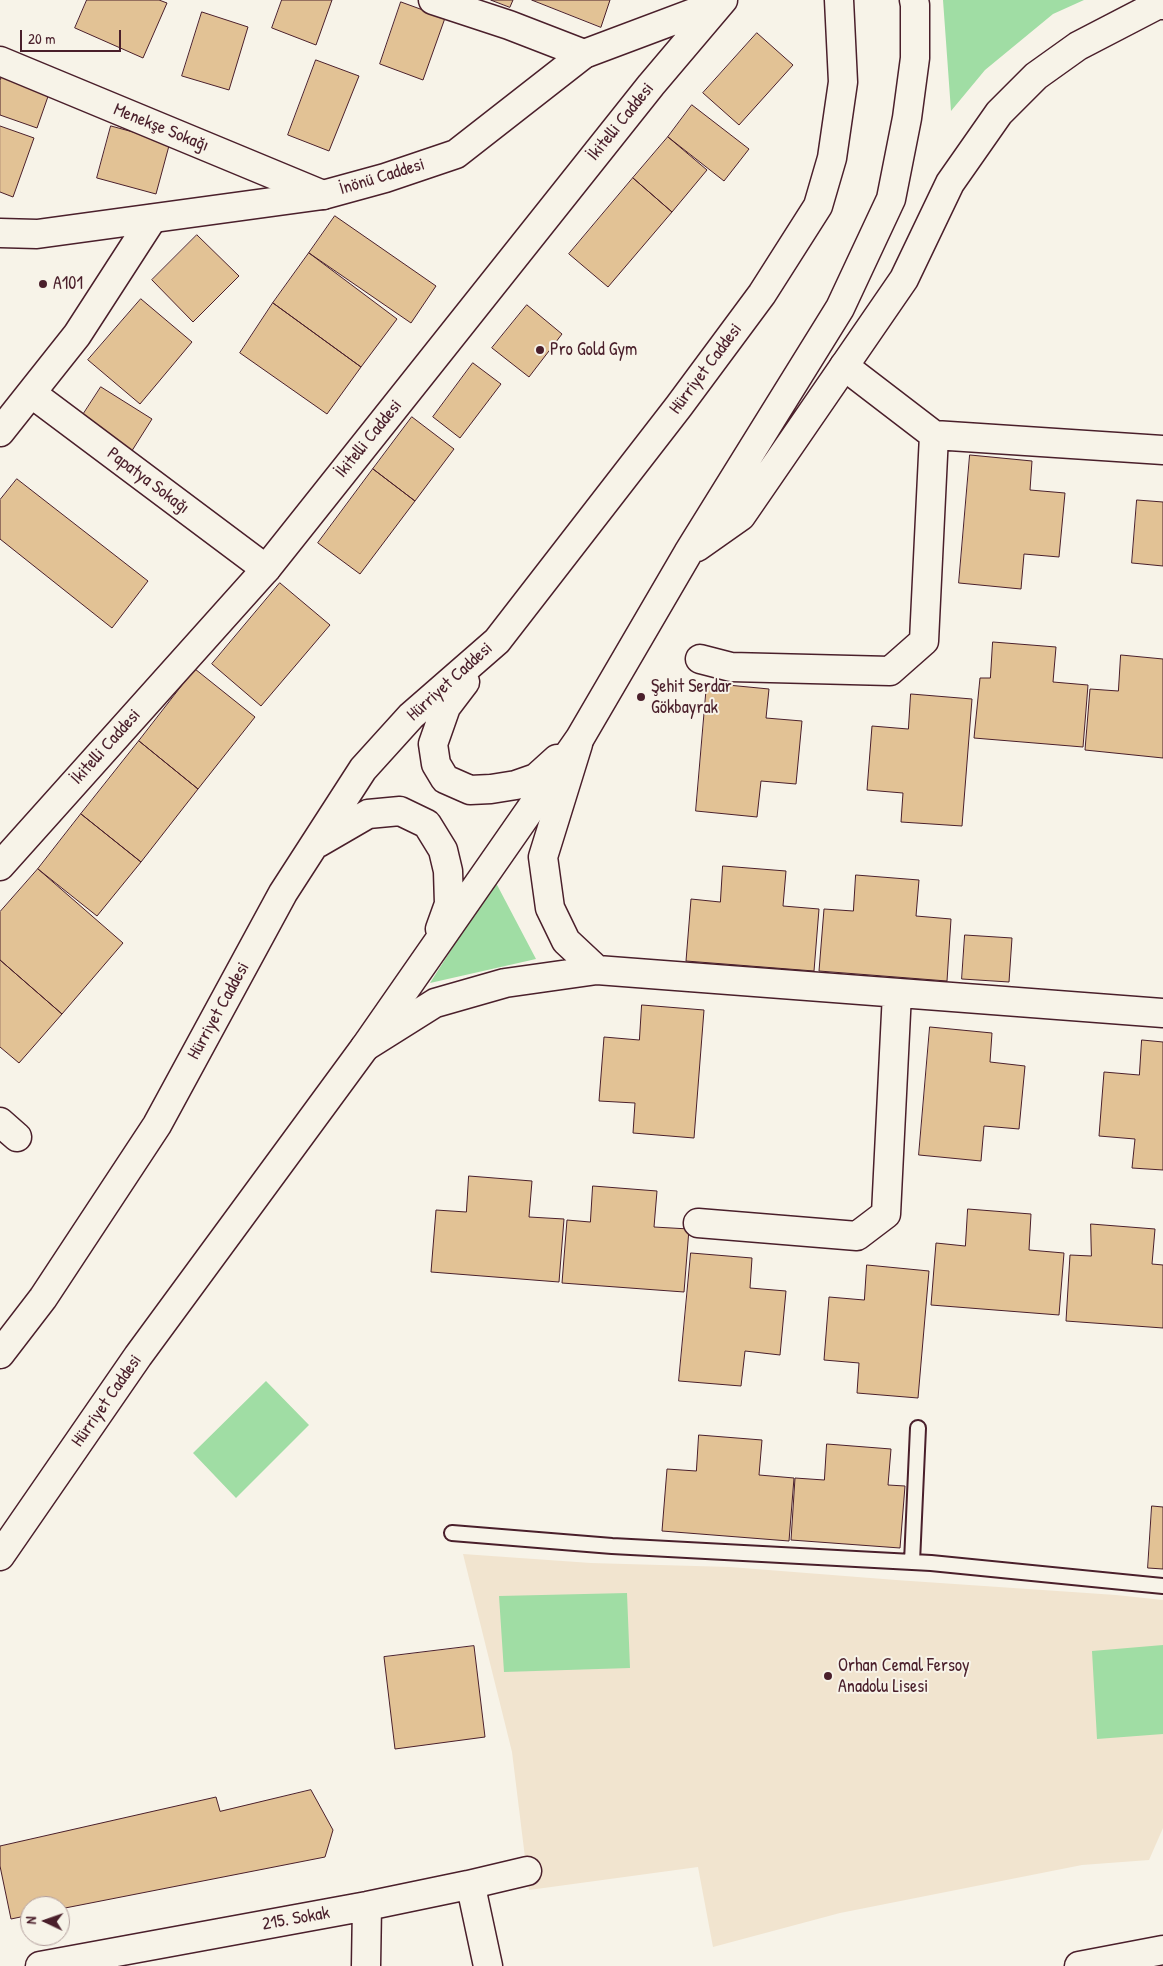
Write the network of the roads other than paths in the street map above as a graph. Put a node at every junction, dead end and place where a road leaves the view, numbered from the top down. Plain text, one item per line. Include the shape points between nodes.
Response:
1 (433, 0) edge
2 (839, 0) edge
3 (914, 0) edge
4 (722, 1) edge
5 (1163, 5) edge
6 (584, 54) junction
7 (0, 61) edge
8 (323, 194) junction
9 (152, 219) junction
10 (0, 233) edge
11 (844, 366) junction
12 (31, 393) junction
13 (0, 432) edge
14 (934, 435) junction
15 (1163, 450) edge
16 (688, 554) junction
17 (266, 569) junction
18 (497, 641) junction
19 (700, 659) dead end
20 (580, 738) junction
21 (312, 846) junction
22 (0, 866) edge
23 (432, 952) junction
24 (597, 970) junction
25 (897, 993) junction
26 (1163, 1013) edge
27 (365, 1047) junction
28 (698, 1223) dead end
29 (0, 1354) edge
30 (918, 1428) dead end
31 (452, 1533) dead end
32 (0, 1556) edge
33 (912, 1562) junction
34 (1163, 1586) edge
35 (527, 1871) dead end
36 (468, 1884) junction
37 (366, 1906) junction
38 (1163, 1950) edge
39 (40, 1966) edge
40 (366, 1966) edge
41 (488, 1966) edge
42 (1079, 1966) edge

1 - 6 main road
2 - 18 main road, Hürriyet Caddesi via 843,82 832,158 818,206 762,294 615,491
3 - 16 main road, Hürriyet Caddesi via 914,58 907,118 891,199 840,308
4 - 6 main road, İnönü Caddesi
4 - 17 main road, İkitelli Caddesi via 651,85
5 - 11 main road via 1157,5 1078,46 1036,76 999,113 950,183 904,279
6 - 8 main road, İnönü Caddesi via 456,154 385,178
7 - 8 main road, Menekşe Sokağı
8 - 9 main road, İnönü Caddesi
9 - 10 main road, İnönü Caddesi via 37,234
9 - 12 main road via 77,335
11 - 14 main road
11 - 16 main road via 741,516
12 - 13 main road
12 - 17 main road, Papatya Sokağı
14 - 15 main road
14 - 19 main road via 924,641 890,671 731,667
16 - 20 main road, Hürriyet Caddesi
17 - 22 main road, İkitelli Caddesi
18 - 20 main road via 446,708 432,744 436,764 445,779 470,790 516,785 536,778
18 - 21 main road, Hürriyet Caddesi via 411,716 363,768
20 - 23 main road, Hürriyet Caddesi
20 - 24 main road via 544,857 550,908 566,941
21 - 23 main road via 368,814 400,811 427,824 443,850 448,871 449,904
21 - 29 main road, Hürriyet Caddesi via 157,1124 43,1298
23 - 27 main road, Hürriyet Caddesi
24 - 25 main road
24 - 27 main road via 505,983 435,1003
25 - 26 main road
25 - 28 main road via 886,1214 857,1236
27 - 32 main road, Hürriyet Caddesi via 138,1356
30 - 33 lane
31 - 33 lane via 612,1546
33 - 34 lane
35 - 36 main road, 215. Sokak
36 - 37 main road, 215. Sokak
36 - 41 main road
37 - 39 main road, 215. Sokak
37 - 40 main road
38 - 42 main road

